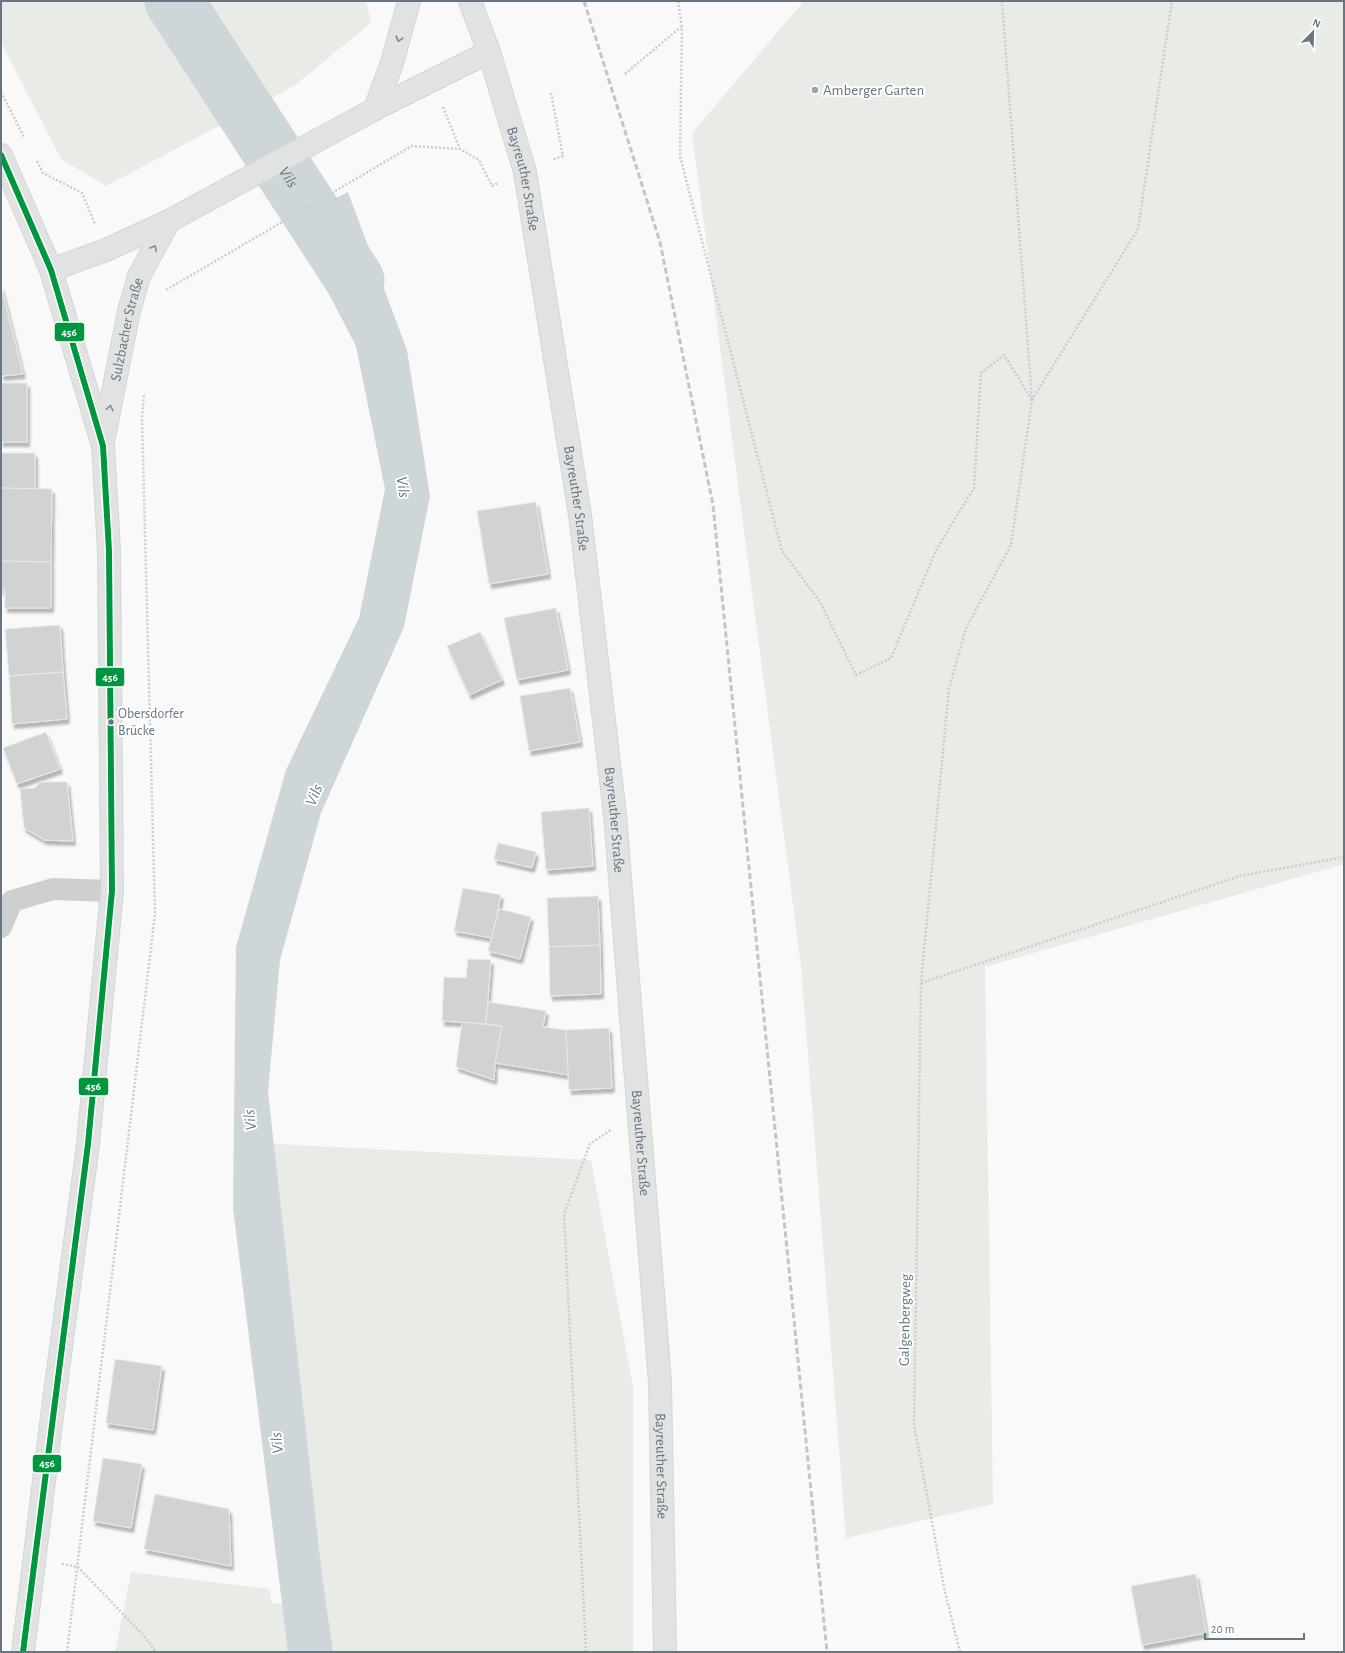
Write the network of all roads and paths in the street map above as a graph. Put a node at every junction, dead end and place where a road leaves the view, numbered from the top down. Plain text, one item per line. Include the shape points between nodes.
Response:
1 (409, 1) edge
2 (470, 1) edge
3 (678, 1) edge
4 (1002, 1) edge
5 (1172, 1) edge
6 (682, 27) junction
7 (488, 52) junction
8 (625, 74) dead end
9 (1, 92) edge
10 (551, 93) dead end
11 (376, 109) junction
12 (26, 139) dead end
13 (1, 156) edge
14 (36, 159) dead end
15 (526, 172) junction
16 (169, 221) junction
17 (106, 250) junction
18 (51, 270) junction
19 (129, 311) junction
20 (1032, 400) junction
21 (103, 446) junction
22 (1344, 856) edge
23 (112, 891) junction
24 (1, 927) edge
25 (921, 984) junction
26 (638, 1111) junction
27 (36, 1558) junction
28 (23, 1652) edge
29 (156, 1652) edge
30 (586, 1652) edge
31 (665, 1652) edge
32 (960, 1652) edge

1 -> 11 main road
2 - 7 main road, Bayreuther Straße
3 - 6 path
4 - 20 path
5 - 20 path via 1138,229
6 - 8 path
6 - 20 path via 680,156 782,551 820,602 856,675 891,658 936,550 974,488 981,373 1004,355
7 - 11 main road
7 - 15 main road, Bayreuther Straße
9 - 12 path
10 - 15 path via 562,156
11 - 16 main road
13 - 18 main road, Sulzbacher Straße
14 - 17 path via 43,173 82,193
15 - 19 path via 492,186 479,160 460,149 412,146
15 - 26 main road, Bayreuther Straße via 582,530 615,815
16 - 17 main road
19 -> 16 main road, Sulzbacher Straße via 139,276
17 - 18 main road
18 - 21 main road, Sulzbacher Straße
21 -> 19 main road, Sulzbacher Straße
20 - 25 path, Galgenbergweg via 1011,545 966,628 949,688
21 - 23 main road, Sulzbacher Straße via 109,551
22 - 25 path via 1240,876
23 - 24 street via 53,889 12,901
23 - 27 main road, Sulzbacher Straße via 88,1144
25 - 32 path, Galgenbergweg via 914,1425 945,1592
26 - 30 path via 590,1144 564,1214
26 - 31 main road, Bayreuther Straße via 660,1382
27 - 28 main road, Sulzbacher Straße
27 - 29 path via 78,1567

